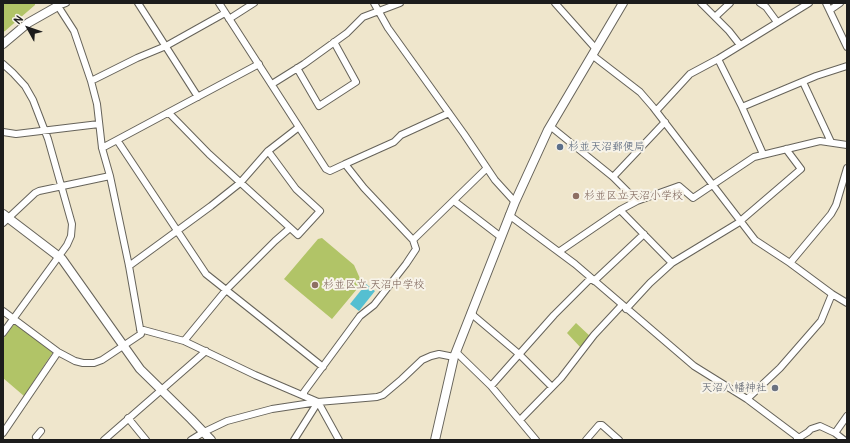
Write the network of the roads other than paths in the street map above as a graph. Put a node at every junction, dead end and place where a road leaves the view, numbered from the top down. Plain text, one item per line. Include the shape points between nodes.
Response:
1 (138, 3) edge
2 (219, 3) edge
3 (254, 3) edge
4 (374, 3) edge
5 (400, 3) edge
6 (555, 3) edge
7 (623, 3) edge
8 (701, 3) edge
9 (730, 3) edge
10 (760, 3) edge
11 (809, 3) edge
12 (826, 3) edge
13 (840, 3) edge
14 (60, 4) edge
15 (830, 10) junction
16 (379, 11) junction
17 (225, 13) junction
18 (716, 17) junction
19 (229, 19) junction
20 (777, 22) junction
21 (334, 42) junction
22 (3, 44) edge
23 (740, 45) junction
24 (166, 46) junction
25 (847, 47) edge
26 (594, 52) junction
27 (718, 59) junction
28 (3, 64) edge
29 (259, 64) junction
30 (847, 66) edge
31 (297, 68) junction
32 (92, 81) junction
33 (803, 82) junction
34 (272, 84) junction
35 (198, 97) junction
36 (742, 107) junction
37 (656, 111) junction
38 (169, 113) junction
39 (449, 113) junction
40 (665, 122) junction
41 (99, 124) junction
42 (550, 126) junction
43 (300, 127) junction
44 (46, 131) junction
45 (3, 132) edge
46 (116, 140) junction
47 (831, 142) junction
48 (847, 145) edge
49 (102, 148) junction
50 (786, 149) junction
51 (268, 151) junction
52 (763, 154) junction
53 (345, 164) junction
54 (487, 168) junction
55 (847, 170) edge
56 (110, 176) junction
57 (613, 177) junction
58 (240, 183) junction
59 (62, 186) junction
60 (713, 186) junction
61 (454, 201) junction
62 (637, 201) junction
63 (514, 202) junction
64 (620, 210) junction
65 (510, 215) junction
66 (5, 219) edge
67 (740, 221) junction
68 (290, 228) junction
69 (178, 231) junction
70 (644, 234) junction
71 (501, 237) junction
72 (413, 240) junction
73 (560, 251) junction
74 (59, 256) junction
75 (672, 263) junction
76 (790, 263) junction
77 (129, 266) junction
78 (593, 279) junction
79 (226, 290) junction
80 (832, 294) junction
81 (847, 303) edge
82 (624, 307) junction
83 (3, 311) edge
84 (471, 312) junction
85 (13, 318) junction
86 (141, 332) junction
87 (3, 333) edge
88 (184, 341) junction
89 (123, 346) junction
90 (206, 351) junction
91 (58, 352) junction
92 (455, 354) junction
93 (519, 354) junction
94 (323, 367) junction
95 (491, 386) junction
96 (552, 387) junction
97 (161, 390) junction
98 (304, 395) junction
99 (747, 399) junction
100 (318, 402) junction
101 (847, 416) edge
102 (128, 418) junction
103 (520, 420) junction
104 (41, 431) dead end
105 (204, 432) junction
106 (3, 433) edge
107 (835, 433) junction
108 (36, 437) dead end
109 (797, 439) edge
110 (104, 440) edge
111 (146, 440) edge
112 (191, 440) edge
113 (211, 440) edge
114 (294, 440) edge
115 (339, 440) edge
116 (435, 440) edge
117 (536, 440) edge
118 (586, 440) edge
119 (619, 440) edge
120 (844, 440) edge

1 - 24 street
2 - 17 street
3 - 19 street
4 - 16 street
5 - 16 street
6 - 26 street
7 - 26 street
8 - 18 street
9 - 18 street
10 - 20 street
11 - 20 street
12 - 15 street
13 - 15 street
14 - 22 street via 28,23
14 - 32 street via 74,31
15 - 25 street
16 - 21 street via 363,17
16 - 39 street via 388,28
17 - 19 street
17 - 24 street
18 - 23 street
19 - 29 street
20 - 23 street
21 - 31 street
21 - 31 street via 356,82 319,106
23 - 27 street
24 - 32 street
24 - 35 street
26 - 37 street via 640,92
26 - 42 street
27 - 36 street
27 - 37 street via 690,74
28 - 44 street via 25,86
29 - 34 street
29 - 35 street
30 - 33 street
31 - 34 street
32 - 41 street
33 - 36 street
33 - 47 street
34 - 43 street
35 - 38 street
36 - 52 street
37 - 40 street
38 - 46 street
38 - 58 street
39 - 53 street
39 - 54 street
40 - 57 street
40 - 60 street
41 - 44 street
41 - 49 street
42 - 57 street
42 - 63 street
43 - 51 street
43 - 53 street via 326,169 330,171
44 - 45 street via 16,134
44 - 59 street
46 - 49 street
46 - 69 street
47 - 48 street
47 - 50 street via 820,141
49 - 56 street
50 - 52 street
50 - 67 street via 801,169
51 - 58 street
51 - 68 street via 296,189 320,211 298,235
52 - 60 street via 754,157
53 - 72 street
54 - 61 street
54 - 63 street
55 - 76 street via 831,214
56 - 59 street
56 - 77 street
57 - 62 street
58 - 68 street
58 - 69 street
59 - 66 street via 35,193
59 - 74 street via 72,228 69,240
60 - 62 street via 693,198 679,186
60 - 67 street
61 - 71 street
61 - 72 street
62 - 64 street
63 - 65 street
64 - 70 street
64 - 73 street
65 - 71 street
65 - 73 street
66 - 74 street
67 - 75 street
67 - 76 street via 755,240
68 - 79 street
69 - 77 street
69 - 79 street via 206,274
70 - 75 street
70 - 78 street
71 - 84 street
72 - 94 street via 416,249 406,264 374,305 360,316
73 - 78 street
74 - 85 street
74 - 89 street
75 - 82 street
76 - 80 street
77 - 86 street
78 - 82 street
78 - 93 street via 554,315
79 - 88 street
79 - 94 street
80 - 81 street
80 - 99 street via 819,323 780,368
82 - 96 street via 594,335
82 - 99 street via 694,366
83 - 85 street
84 - 92 street
84 - 93 street
85 - 87 street
85 - 91 street
86 - 88 street
86 - 89 street
88 - 90 street
89 - 91 street via 102,360 89,363 75,361
89 - 97 street via 140,369
90 - 97 street
90 - 98 street
91 - 106 street
92 - 95 street
92 - 100 street via 439,354 422,360 383,395
92 - 116 street
93 - 95 street
93 - 96 street
94 - 98 street
95 - 103 street
96 - 103 street
97 - 102 street
97 - 105 street
98 - 100 street
99 - 109 street
100 - 105 street via 243,416
100 - 114 street
100 - 115 street
101 - 107 street
102 - 110 street
102 - 111 street
103 - 117 street
104 - 108 street
105 - 112 street
105 - 113 street
107 - 109 street via 820,426
107 - 120 street
118 - 119 street via 599,425

